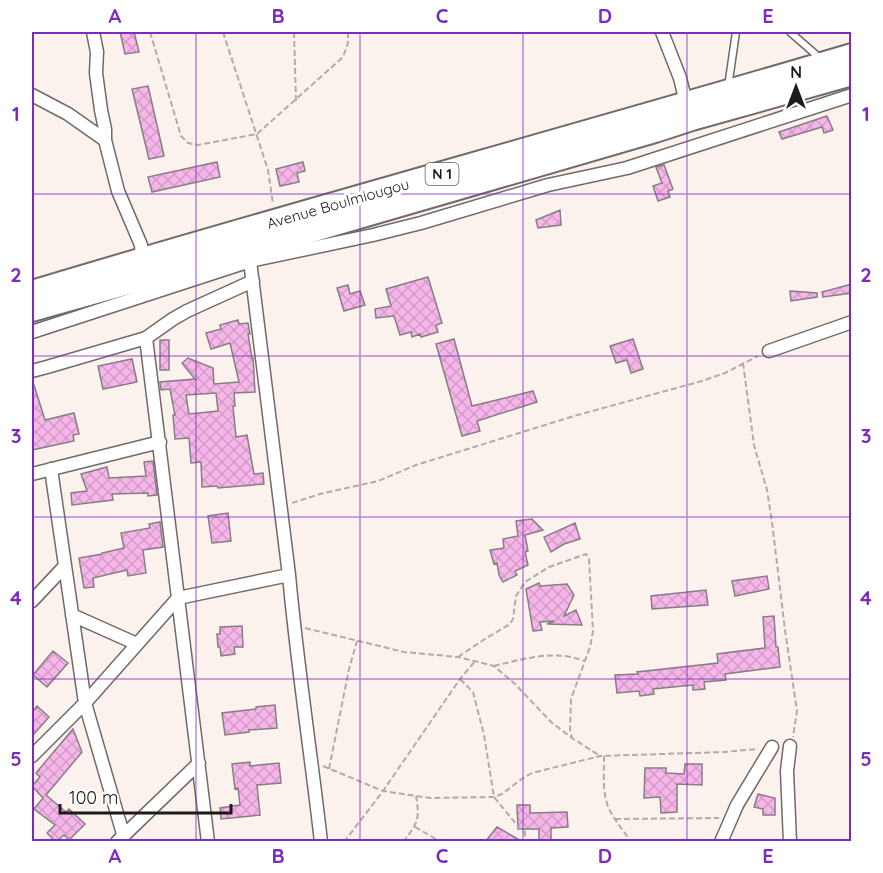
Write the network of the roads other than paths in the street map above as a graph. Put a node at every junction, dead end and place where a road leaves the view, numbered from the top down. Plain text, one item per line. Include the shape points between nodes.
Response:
1 (93, 32) edge
2 (662, 32) edge
3 (736, 32) edge
4 (790, 32) edge
5 (852, 55) edge
6 (826, 63) junction
7 (852, 74) edge
8 (728, 92) junction
9 (32, 95) edge
10 (852, 95) edge
11 (689, 111) junction
12 (105, 140) junction
13 (250, 255) junction
14 (142, 259) junction
15 (253, 281) junction
16 (32, 292) edge
17 (32, 310) edge
18 (852, 322) edge
19 (32, 332) edge
20 (146, 338) junction
21 (768, 351) road end
22 (32, 371) edge
23 (160, 442) junction
24 (51, 469) junction
25 (32, 474) edge
26 (64, 567) junction
27 (289, 575) junction
28 (178, 598) junction
29 (32, 601) edge
30 (72, 615) junction
31 (137, 644) junction
32 (85, 703) junction
33 (790, 746) road end
34 (772, 747) road end
35 (32, 756) edge
36 (199, 763) junction
37 (120, 838) edge
38 (208, 842) edge
39 (321, 842) edge
40 (721, 842) edge
41 (790, 842) edge

1 - 12 street
2 - 11 street
3 - 8 lane
4 - 6 lane
5 - 6 highway, Avenue Boulmiougou / N 1
6 - 8 highway, Avenue Boulmiougou / N 1
7 - 11 highway, Avenue Boulmiougou / N 1
8 - 11 highway, Avenue Boulmiougou / N 1
9 - 12 street
10 - 13 street via 627,168 548,185 421,223
11 - 13 highway, Avenue Boulmiougou / N 1 via 656,131
11 - 14 highway, Avenue Boulmiougou / N 1
12 - 14 street via 118,191 141,245
13 - 15 street
13 - 17 highway, Avenue Boulmiougou / N 1
13 - 19 street
14 - 16 highway, Avenue Boulmiougou / N 1
15 - 20 street via 188,311
15 - 27 street
18 - 21 street
20 - 22 street
20 - 23 street
23 - 24 street
23 - 28 street
24 - 25 street
24 - 26 street
26 - 29 street
26 - 30 street
27 - 28 street
27 - 39 street
28 - 31 street
28 - 36 street
30 - 31 street
30 - 32 street
31 - 32 street
32 - 35 street
32 - 37 street
33 - 41 street
34 - 40 street
36 - 37 street
36 - 38 street

